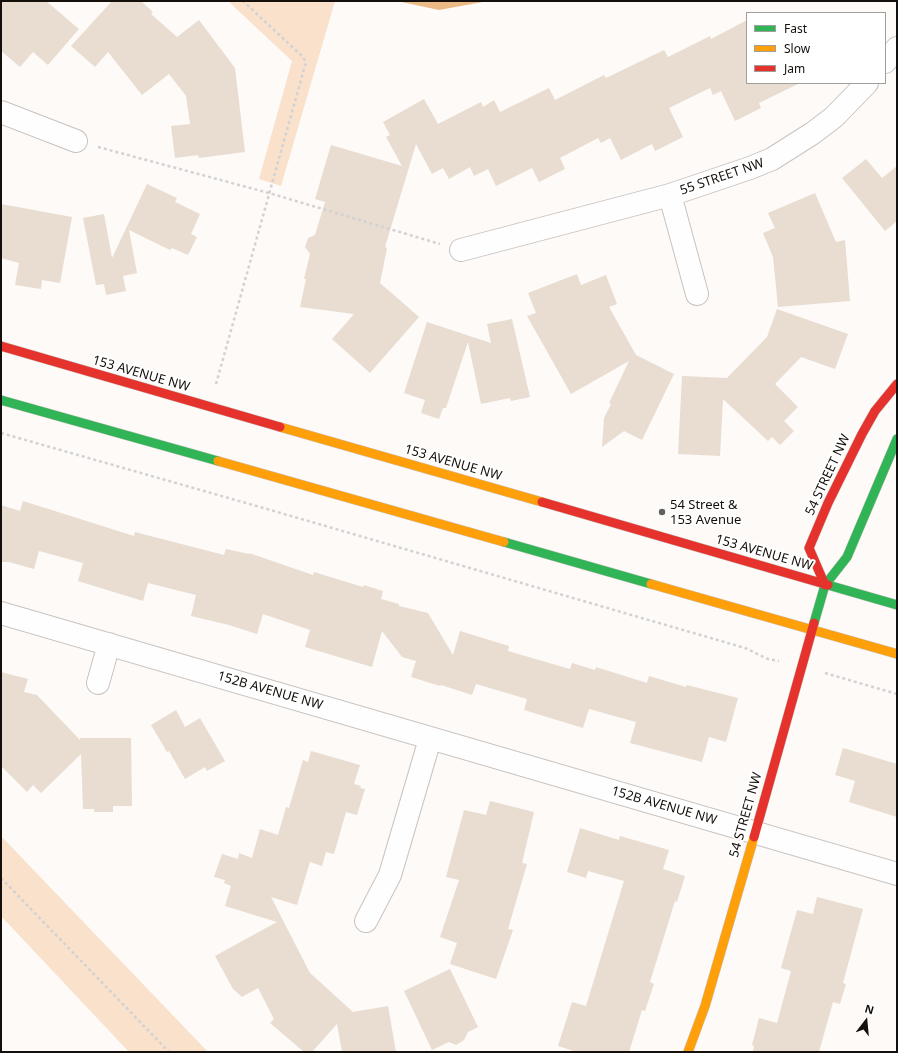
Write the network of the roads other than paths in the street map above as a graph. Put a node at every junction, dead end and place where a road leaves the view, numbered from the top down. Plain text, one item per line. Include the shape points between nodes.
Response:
1 (897, 48) edge
2 (886, 61) edge
3 (866, 84) edge
4 (1, 112) edge
5 (76, 142) road end
6 (670, 195) junction
7 (461, 250) road end
8 (697, 294) dead end
9 (1, 346) edge
10 (897, 384) edge
11 (1, 400) edge
12 (897, 439) edge
13 (825, 584) junction
14 (897, 605) edge
15 (1, 613) edge
16 (812, 630) junction
17 (109, 644) junction
18 (897, 654) edge
19 (98, 683) dead end
20 (430, 739) junction
21 (755, 832) junction
22 (897, 874) edge
23 (366, 921) dead end
24 (688, 1052) edge

1 - 2 street
3 - 6 street, 55 STREET NW via 834,117 772,159
4 - 5 street
6 - 7 street, 55 STREET NW
6 - 8 street, 55 STREET NW
9 - 13 main road, 153 AVENUE NW
10 - 13 main road, 54 STREET NW via 862,434 809,548
11 - 16 main road
12 - 13 main road, 54 STREET NW via 847,557
13 - 14 main road, 153 AVENUE NW
13 - 16 main road, 54 STREET NW
15 - 17 street, 152B AVENUE NW
16 - 18 main road
16 - 21 main road, 54 STREET NW
17 - 19 street
17 - 20 street, 152B AVENUE NW
20 - 21 street, 152B AVENUE NW
20 - 23 street via 390,875
21 - 22 street, 152B AVENUE NW
21 - 24 main road, 54 STREET NW via 705,1006

